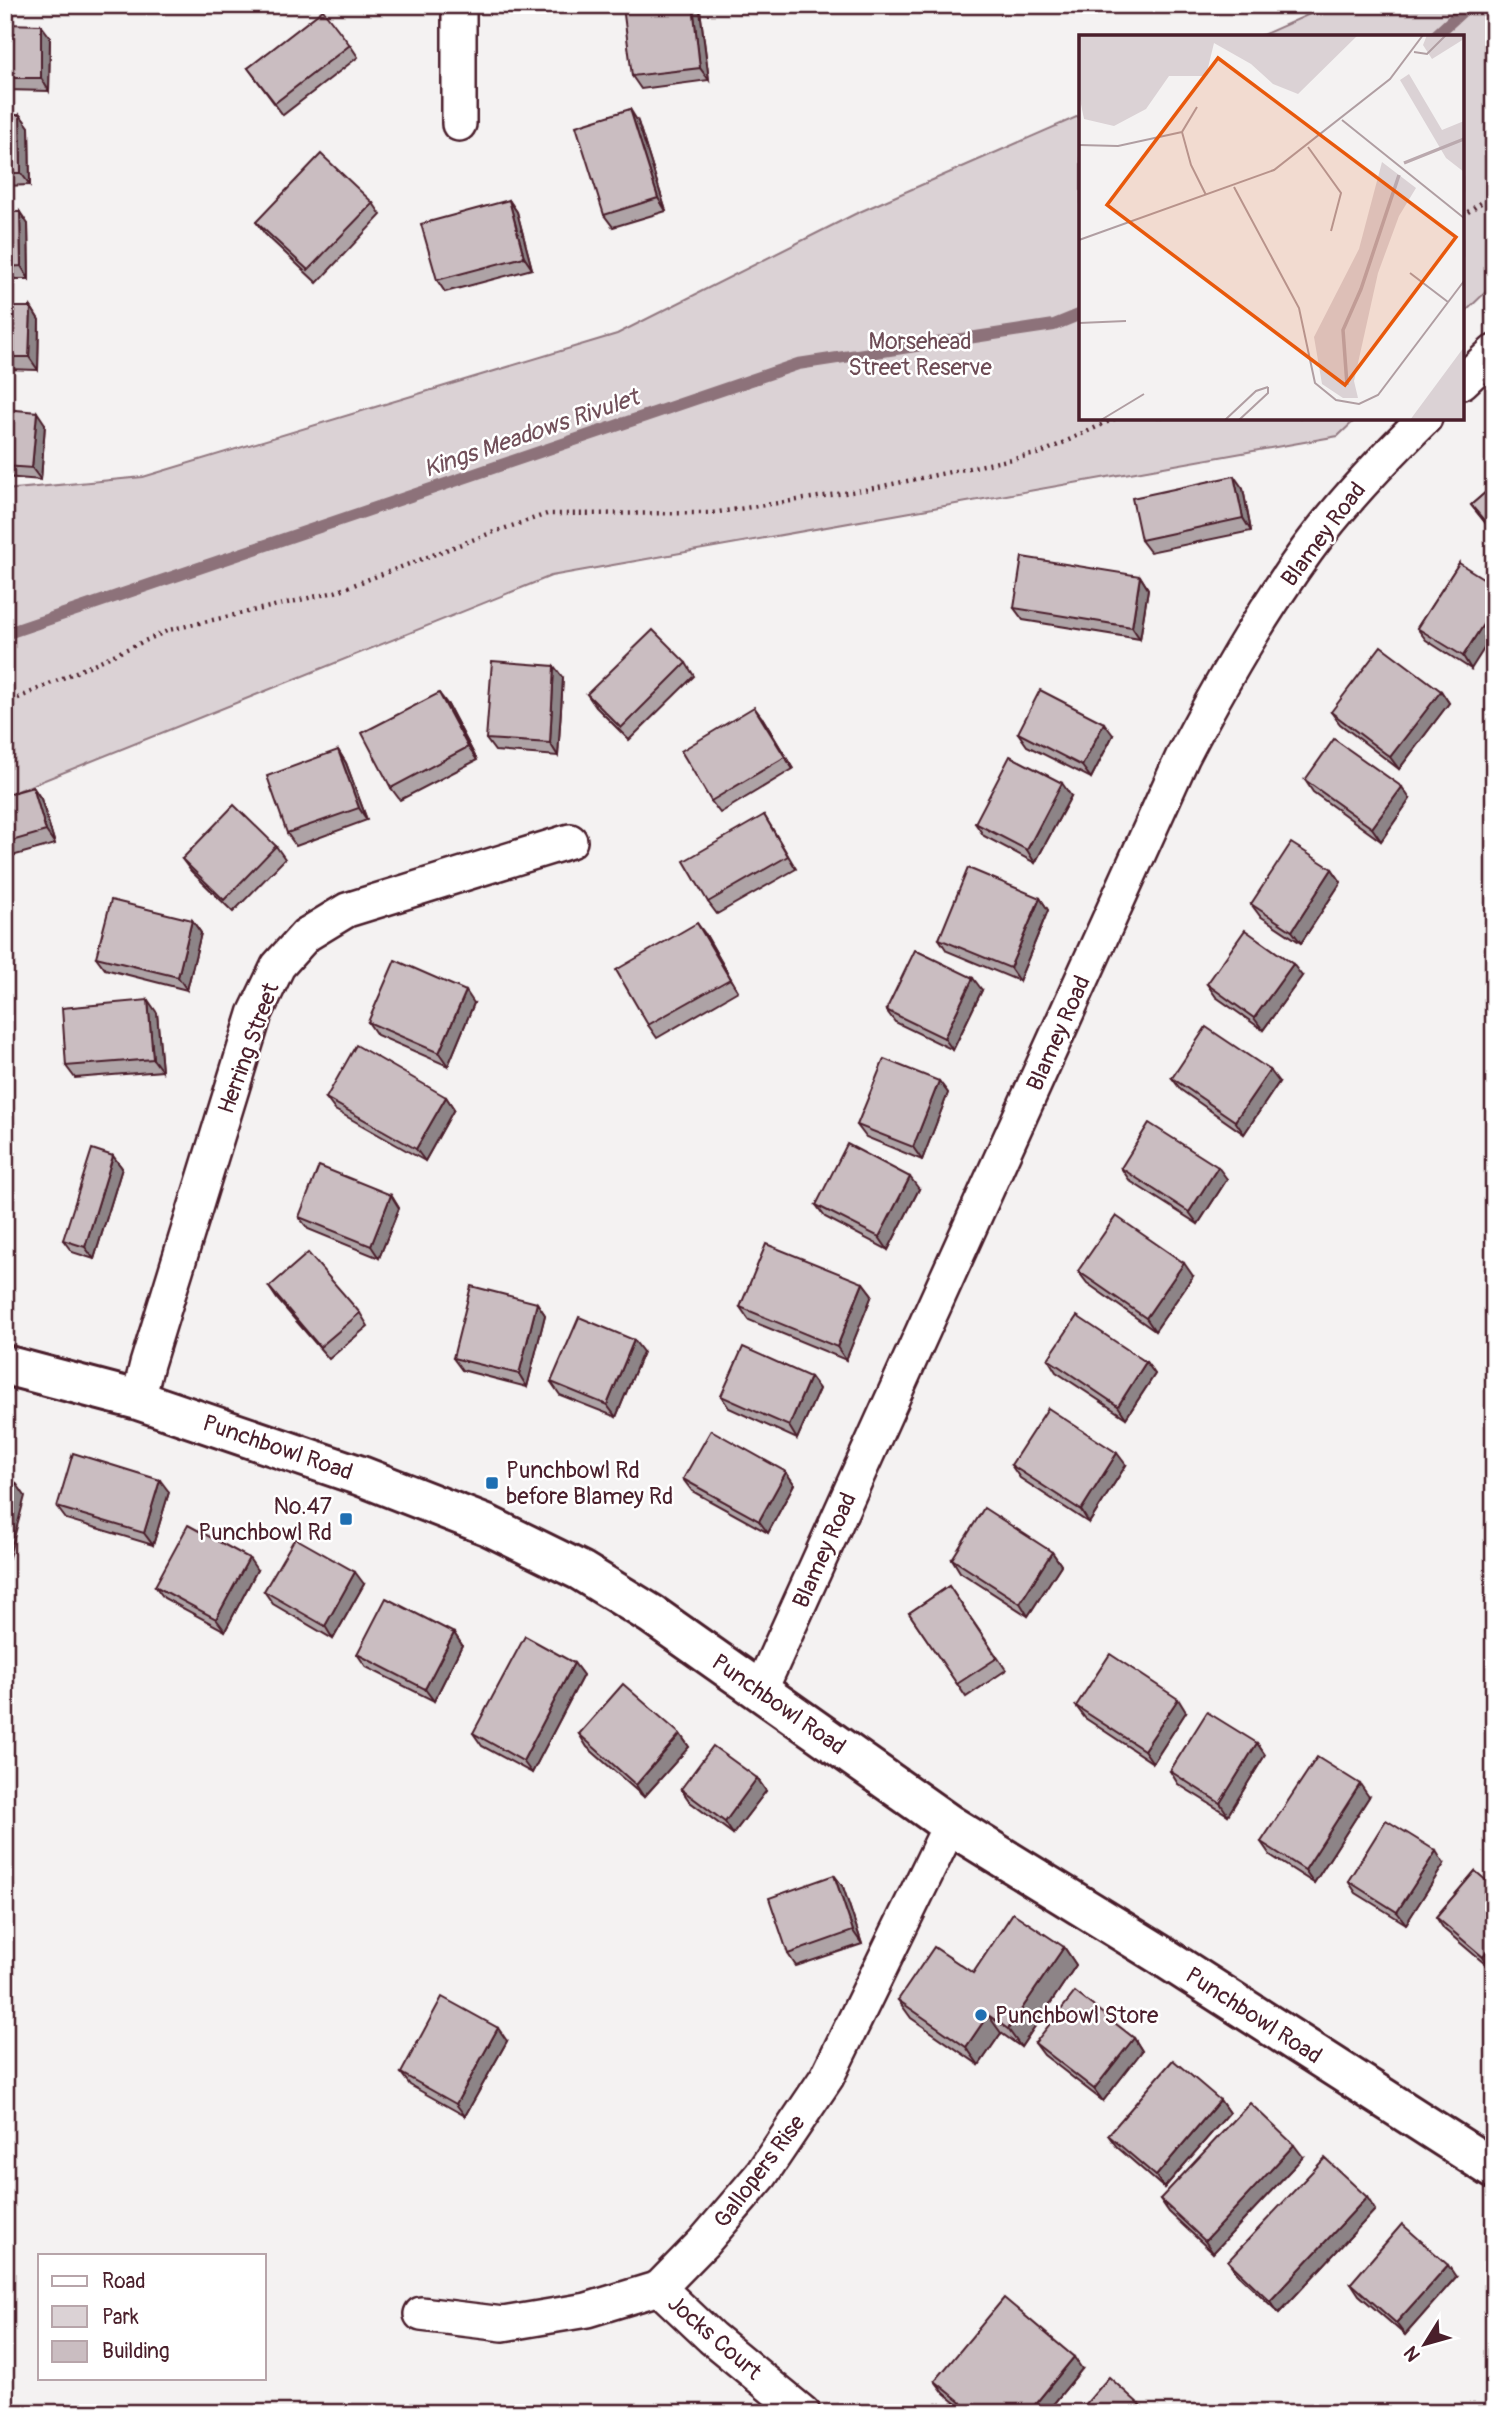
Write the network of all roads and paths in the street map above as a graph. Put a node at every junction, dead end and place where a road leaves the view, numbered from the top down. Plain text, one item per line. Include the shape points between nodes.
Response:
1 (458, 5) edge
2 (459, 124) dead end
3 (1494, 194) edge
4 (1464, 215) edge
5 (1494, 352) edge
6 (1464, 380) edge
7 (1112, 420) edge
8 (1423, 420) edge
9 (5, 704) edge
10 (570, 841) dead end
11 (5, 1365) edge
12 (138, 1399) junction
13 (760, 1690) junction
14 (950, 1825) junction
15 (1494, 2169) edge
16 (659, 2288) junction
17 (421, 2315) dead end
18 (803, 2413) edge

1 - 2 street
3 - 4 path
5 - 6 street
7 - 9 path via 1041,453 864,489 712,513 547,514 335,592 169,630
8 - 13 street, Blamey Road via 1378,464 1307,549 1224,677 1172,782
10 - 12 street, Herring Street via 347,910 306,935 278,966 255,1014
11 - 12 street, Punchbowl Road
12 - 13 street, Punchbowl Road via 362,1476 489,1526 581,1571
13 - 14 street, Punchbowl Road
14 - 15 street, Punchbowl Road
14 - 16 street, Gallopers Rise via 827,2077 761,2175
16 - 17 street, Gallopers Rise via 587,2310 503,2324
16 - 18 street, Jocks Court

